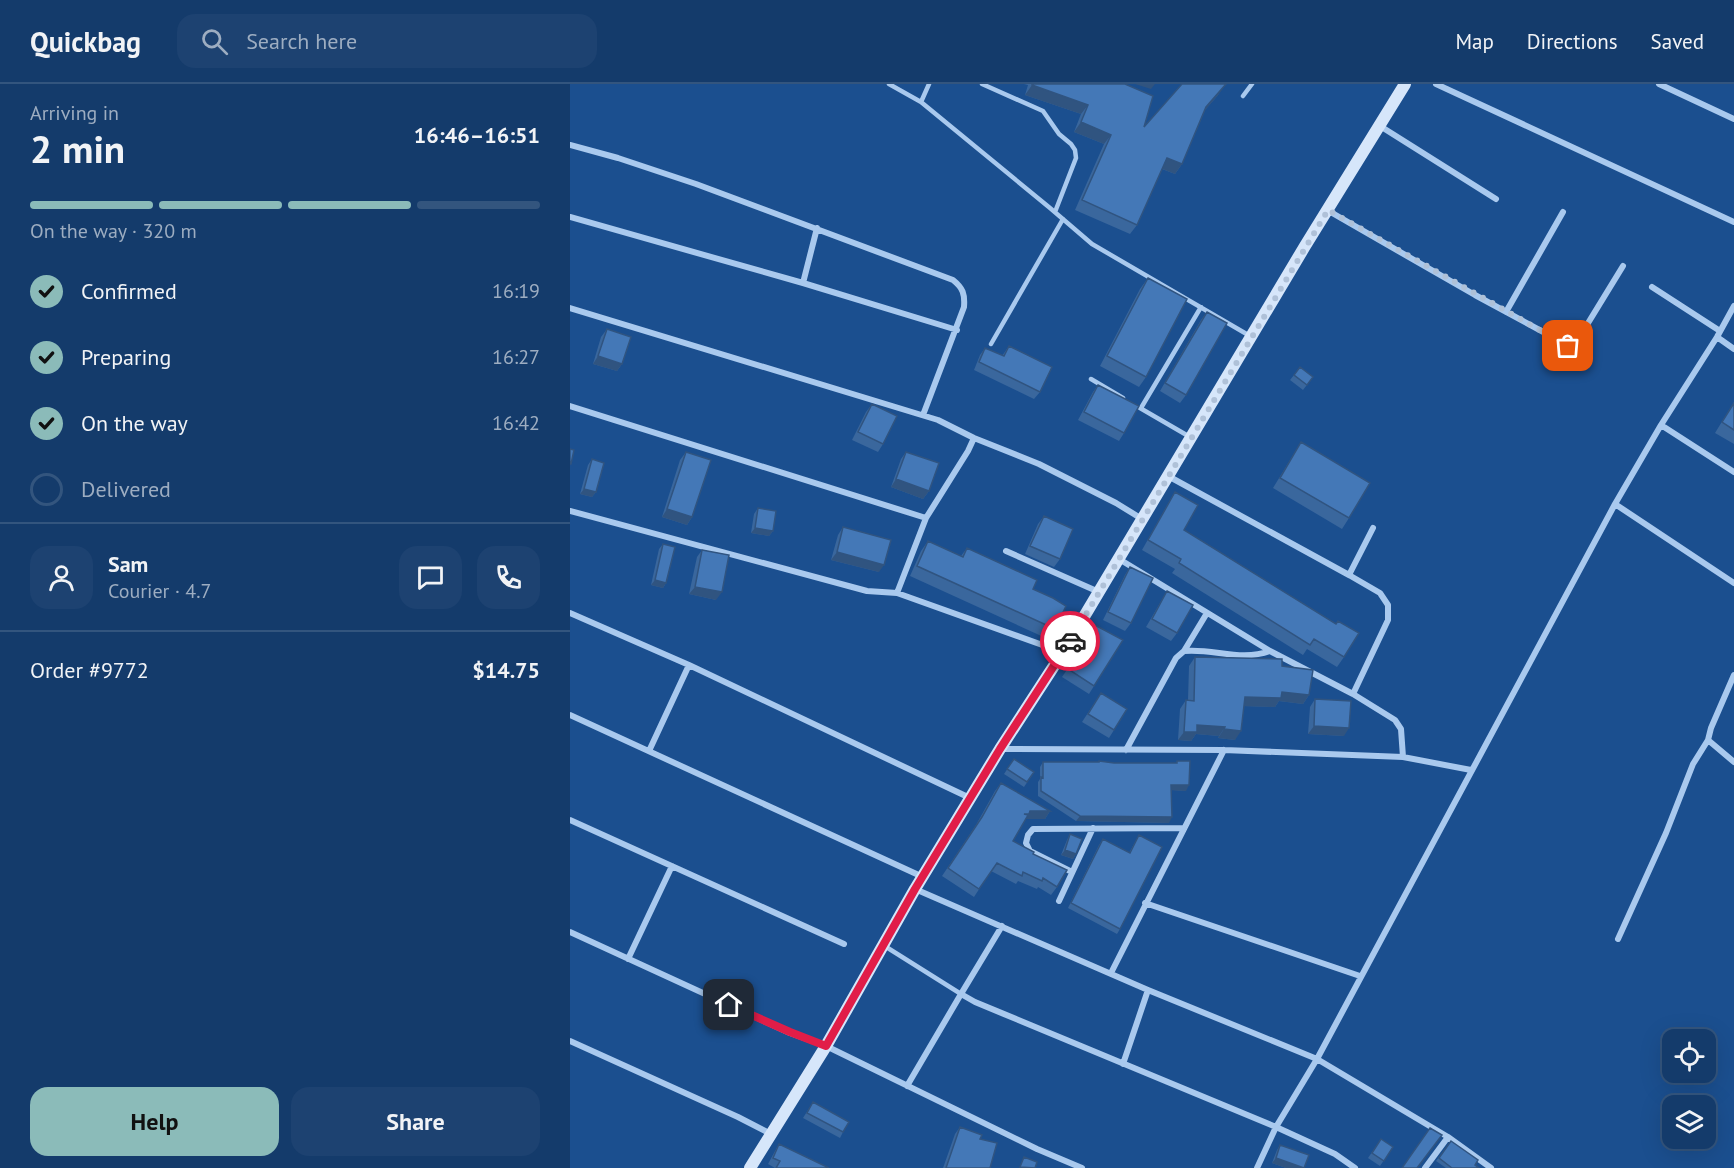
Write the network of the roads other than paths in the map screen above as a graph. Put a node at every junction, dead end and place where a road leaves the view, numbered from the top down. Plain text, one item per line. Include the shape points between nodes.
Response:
1 (890, 84) edge
2 (929, 84) edge
3 (982, 84) edge
4 (1252, 84) edge
5 (1405, 84) edge
6 (1436, 84) edge
7 (1659, 84) edge
8 (1243, 96) dead end
9 (921, 102) junction
10 (1734, 118) edge
11 (1380, 126) junction
12 (570, 145) edge
13 (1496, 199) dead end
14 (1328, 210) junction
15 (1055, 212) junction
16 (1563, 212) dead end
17 (570, 218) edge
18 (1063, 219) junction
19 (1734, 222) edge
20 (817, 228) junction
21 (1623, 266) dead end
22 (802, 283) junction
23 (1652, 287) dead end
24 (1734, 306) edge
25 (1201, 307) junction
26 (570, 308) edge
27 (1506, 312) junction
28 (957, 330) junction
29 (1719, 334) junction
30 (1251, 336) junction
31 (991, 344) dead end
32 (1734, 349) edge
33 (1091, 379) dead end
34 (570, 406) edge
35 (1141, 408) junction
36 (923, 415) junction
37 (1661, 425) junction
38 (974, 438) junction
39 (1191, 438) junction
40 (1734, 472) edge
41 (1168, 476) junction
42 (1616, 504) junction
43 (570, 511) edge
44 (926, 518) junction
45 (1142, 519) junction
46 (1373, 528) dead end
47 (1006, 551) dead end
48 (1119, 558) junction
49 (1349, 576) junction
50 (1734, 583) edge
51 (1099, 592) junction
52 (897, 593) junction
53 (570, 613) edge
54 (1207, 613) junction
55 (1184, 651) junction
56 (1269, 651) junction
57 (1063, 652) junction
58 (689, 665) junction
59 (1734, 675) edge
60 (1353, 694) junction
61 (570, 715) edge
62 (1708, 740) junction
63 (1000, 749) junction
64 (1126, 750) junction
65 (1224, 750) junction
66 (650, 751) junction
67 (1403, 757) junction
68 (1734, 762) edge
69 (1471, 770) junction
70 (970, 798) junction
71 (570, 820) edge
72 (1093, 828) junction
73 (1184, 828) junction
74 (672, 866) junction
75 (1072, 872) junction
76 (923, 877) junction
77 (915, 889) junction
78 (1059, 901) dead end
79 (1145, 903) junction
80 (1002, 926) junction
81 (570, 932) edge
82 (1618, 939) dead end
83 (843, 944) dead end
84 (883, 945) junction
85 (628, 959) junction
86 (1111, 973) junction
87 (1360, 976) junction
88 (1148, 990) junction
89 (962, 994) junction
90 (570, 1041) edge
91 (826, 1046) junction
92 (1317, 1059) junction
93 (1124, 1064) junction
94 (907, 1086) junction
95 (1276, 1127) junction
96 (771, 1134) junction
97 (1448, 1137) junction
98 (750, 1168) edge
99 (1082, 1168) edge
100 (1257, 1168) edge
101 (1355, 1168) edge
102 (1425, 1168) edge
103 (1491, 1168) edge

1 - 9 lane
2 - 9 lane
3 - 15 lane via 1043,111 1075,150 1076,158
4 - 8 lane
5 - 11 street
6 - 19 street
7 - 10 street
9 - 15 lane
11 - 13 street
11 - 14 street
12 - 20 street via 696,184
14 - 27 street
14 - 30 street
15 - 18 lane
16 - 27 street
17 - 22 street
18 - 25 lane via 1092,244
18 - 31 lane
20 - 22 street
20 - 28 street via 953,280 965,297
21 - 27 street via 1574,346
22 - 28 street
23 - 29 street
24 - 29 street
25 - 30 lane
25 - 35 lane
26 - 36 street
28 - 36 street
29 - 32 street
29 - 37 street
30 - 39 street
33 - 35 lane
34 - 44 street
35 - 39 lane
36 - 38 street
37 - 40 street
37 - 42 street
38 - 44 street
38 - 45 street via 1039,464
39 - 41 street
41 - 45 street
41 - 49 street
42 - 50 street
42 - 69 street
43 - 52 street via 867,591
44 - 52 street
45 - 48 street
46 - 49 street
47 - 51 street
48 - 51 street
48 - 54 street
49 - 60 street via 1380,593 1388,605 1388,620
51 - 57 street
52 - 57 street
53 - 58 street
54 - 55 street
54 - 56 street
55 - 56 street via 1242,657
55 - 64 street via 1176,658
56 - 60 street
57 - 63 street
58 - 66 street
58 - 70 street
59 - 62 street
60 - 67 street via 1395,720 1401,729
61 - 66 street
62 - 68 street
62 - 82 street via 1693,764
63 - 64 street
63 - 70 street
64 - 65 street
65 - 67 street
65 - 73 street
66 - 76 street
67 - 69 street
69 - 87 street
70 - 76 street
71 - 74 street
72 - 73 street
72 - 75 street
72 - 75 street via 1033,829 1028,835 1030,851
73 - 79 street
74 - 83 street
74 - 85 street
75 - 78 street
76 - 77 street
77 - 80 street
77 - 84 street
79 - 86 street
79 - 87 street
80 - 86 street
80 - 89 street
81 - 85 street
84 - 89 lane
84 - 91 street
85 - 91 street
86 - 88 street
87 - 92 street
88 - 92 street
88 - 93 street
89 - 93 street
89 - 94 street
90 - 96 street
91 - 94 street
91 - 96 street
92 - 95 street
92 - 97 street
93 - 95 street
94 - 99 street
95 - 100 street
95 - 101 street via 1335,1154
96 - 98 street
97 - 102 street
97 - 103 street

